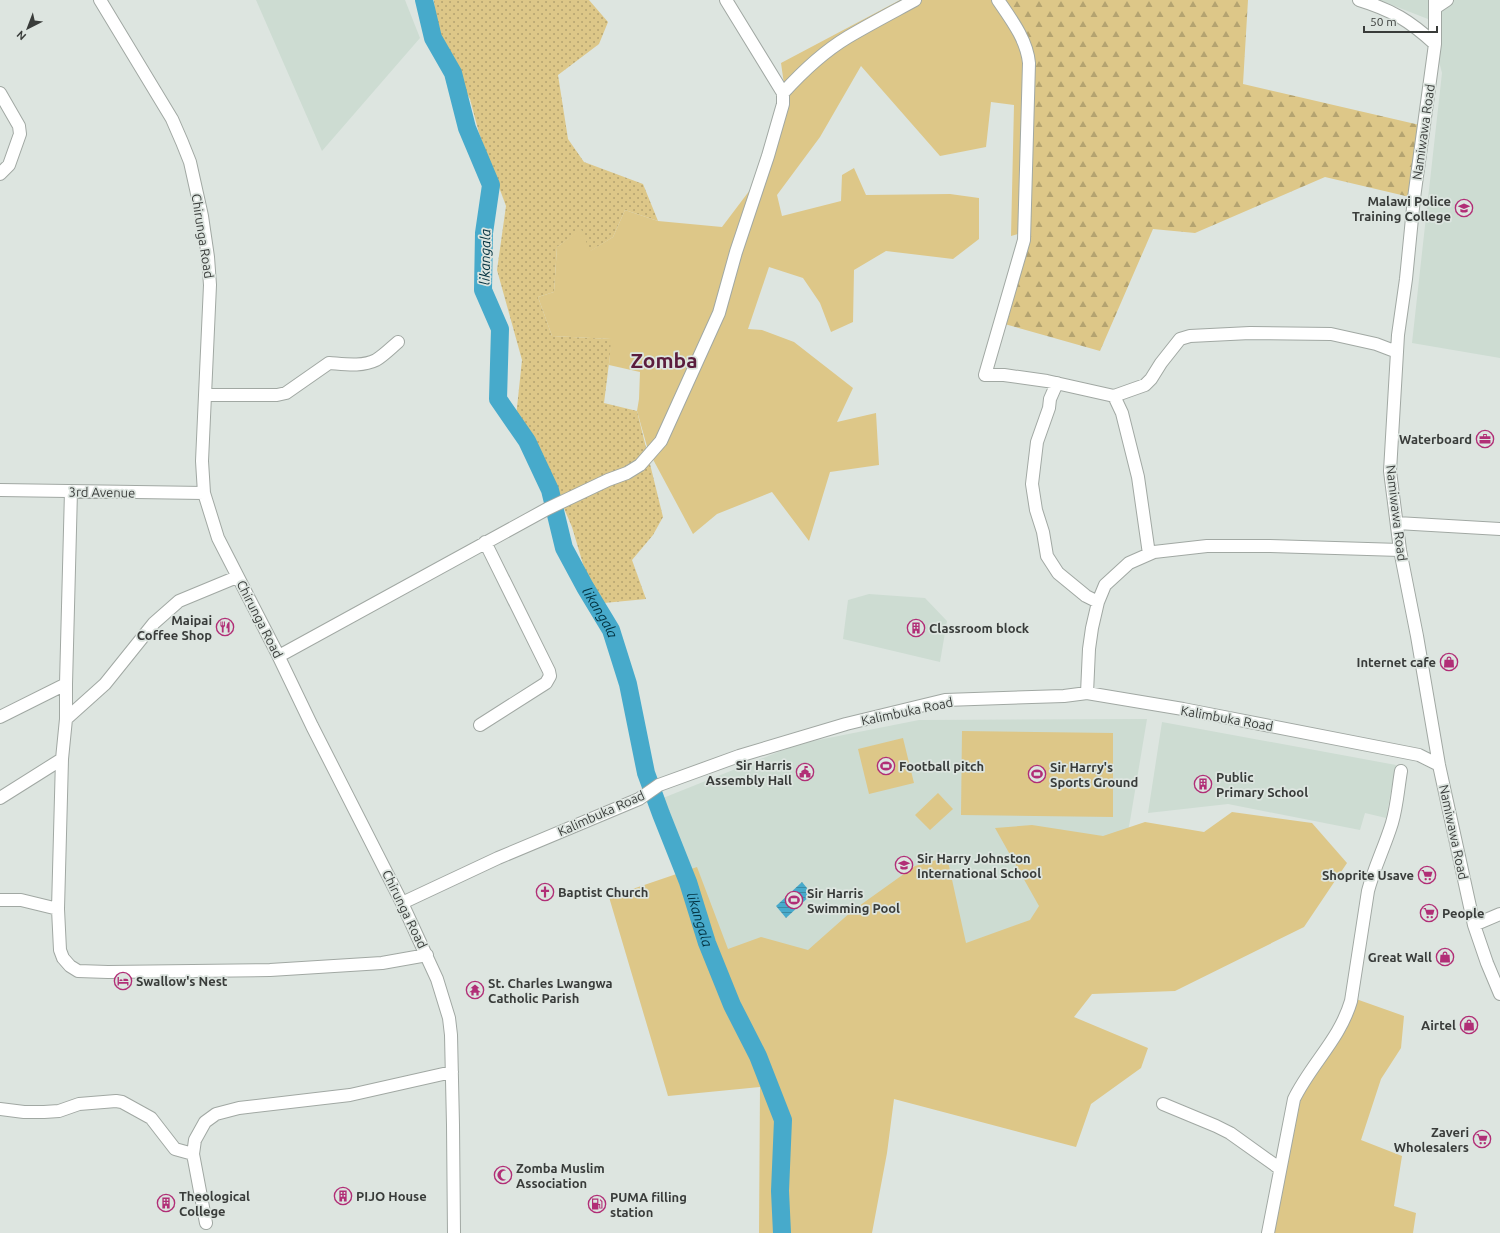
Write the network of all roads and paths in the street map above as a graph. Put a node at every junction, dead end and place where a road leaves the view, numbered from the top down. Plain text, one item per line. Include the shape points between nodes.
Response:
1 (100, 0) edge
2 (726, 0) edge
3 (915, 0) edge
4 (998, 0) edge
5 (1359, 0) edge
6 (1447, 0) edge
7 (1435, 4) edge
8 (1435, 44) junction
9 (0, 93) edge
10 (783, 93) junction
11 (0, 174) edge
12 (398, 342) dead end
13 (1397, 352) junction
14 (1057, 383) junction
15 (205, 395) junction
16 (1114, 396) junction
17 (0, 490) edge
18 (71, 491) junction
19 (204, 493) junction
20 (1397, 523) junction
21 (1500, 529) edge
22 (485, 542) junction
23 (1400, 550) junction
24 (1149, 554) junction
25 (237, 577) junction
26 (1098, 602) junction
27 (279, 656) junction
28 (66, 684) junction
29 (1087, 693) junction
30 (0, 717) edge
31 (66, 720) junction
32 (480, 725) dead end
33 (62, 759) junction
34 (1439, 765) junction
35 (1401, 771) dead end
36 (0, 798) edge
37 (0, 900) edge
38 (402, 902) junction
39 (58, 909) junction
40 (1500, 914) edge
41 (1474, 925) junction
42 (427, 955) junction
43 (1500, 994) edge
44 (452, 1072) junction
45 (1163, 1104) dead end
46 (0, 1109) edge
47 (193, 1154) junction
48 (1279, 1168) junction
49 (206, 1223) dead end
50 (454, 1233) edge
51 (1268, 1233) edge

1 - 15 street, Chirunga Road via 172,119 190,162 202,216 210,285
2 - 10 street
3 - 10 street via 847,38 800,74
4 - 14 street via 1017,29 1028,54 1029,63 1024,240 985,375 1025,377
5 - 8 street via 1399,16 1416,26
6 - 7 street
7 - 8 street, Namiwawa Road
8 - 13 street, Namiwawa Road
9 - 11 street via 19,126 20,134 9,165
10 - 22 street via 783,104 768,156 736,252 721,307 661,441 640,465 627,473 570,497
12 - 15 street via 376,360 364,364 329,363 286,393 277,396
13 - 16 street via 1376,344 1331,334 1250,333 1190,336 1180,340 1145,385
13 - 20 street, Namiwawa Road via 1390,471
14 - 16 street
14 - 26 street via 1036,442 1032,484 1036,510 1047,556 1058,573 1086,596
15 - 19 street, Chirunga Road via 202,461
16 - 24 street via 1122,412 1138,477
17 - 18 street, 3rd Avenue
18 - 19 street, 3rd Avenue
18 - 28 street
19 - 25 street, Chirunga Road via 218,538
20 - 21 street
20 - 23 street, Namiwawa Road
22 - 27 street
22 - 32 street via 550,676 546,684
23 - 24 street via 1207,546
23 - 34 street, Namiwawa Road
24 - 26 street via 1130,563 1109,580
25 - 27 street, Chirunga Road
25 - 31 street via 179,601 154,623 105,684
26 - 29 street via 1089,649
27 - 38 street, Chirunga Road
28 - 30 street
28 - 31 street
29 - 34 street, Kalimbuka Road via 1419,755
29 - 38 street, Kalimbuka Road via 946,700 846,724 739,756 659,785 638,799
31 - 33 street
33 - 36 street
33 - 39 street
34 - 41 street, Namiwawa Road
35 - 48 street via 1392,823 1368,891 1351,1001 1334,1039 1294,1098
37 - 39 street via 21,900
38 - 42 street, Chirunga Road
39 - 42 street via 60,950 63,958 78,971 270,970 382,963
40 - 41 street
41 - 43 street, Namiwawa Road
42 - 44 street, Chirunga Road via 449,1018
44 - 47 street via 350,1095 239,1108 216,1114 205,1122 195,1140
44 - 50 street, Chirunga Road
45 - 48 street via 1225,1131
46 - 47 street via 44,1112 59,1111 79,1104 122,1102 151,1118 175,1149
47 - 49 street
48 - 51 street

